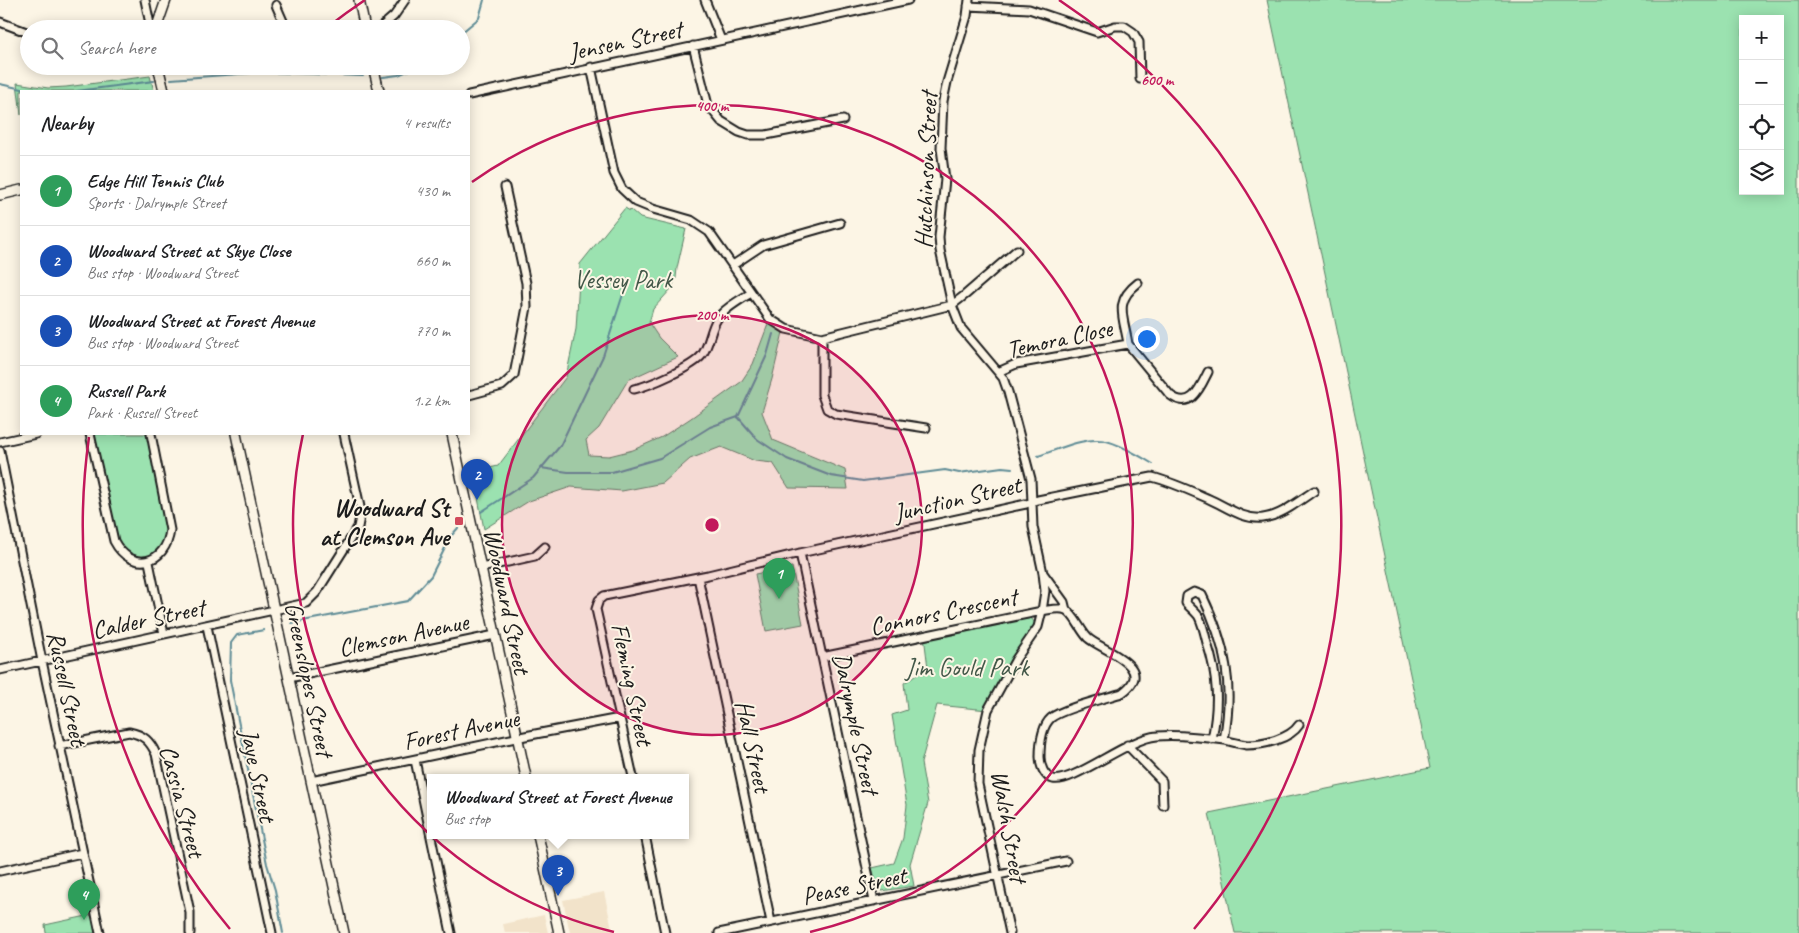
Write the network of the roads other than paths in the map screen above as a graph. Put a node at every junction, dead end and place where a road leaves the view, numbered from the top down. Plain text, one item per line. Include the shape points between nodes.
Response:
1 (145, 0) edge
2 (166, 0) edge
3 (359, 0) edge
4 (405, 0) edge
5 (706, 0) edge
6 (908, 0) edge
7 (969, 3) edge
8 (276, 5) dead end
9 (151, 20) edge
10 (157, 20) edge
11 (283, 20) edge
12 (363, 20) edge
13 (389, 20) edge
14 (0, 22) edge
15 (20, 31) edge
16 (721, 40) junction
17 (693, 46) junction
18 (591, 68) junction
19 (160, 75) edge
20 (375, 75) edge
21 (1140, 79) dead end
22 (164, 90) edge
23 (379, 90) edge
24 (470, 95) edge
25 (843, 120) dead end
26 (505, 188) dead end
27 (20, 190) edge
28 (0, 195) edge
29 (840, 223) dead end
30 (1017, 250) dead end
31 (733, 265) junction
32 (1138, 283) dead end
33 (751, 293) junction
34 (952, 305) junction
35 (822, 337) junction
36 (1128, 344) junction
37 (998, 372) junction
38 (1208, 372) dead end
39 (634, 390) dead end
40 (470, 395) edge
41 (926, 428) dead end
42 (32, 435) edge
43 (90, 435) edge
44 (151, 435) edge
45 (236, 435) edge
46 (344, 435) edge
47 (452, 435) edge
48 (0, 442) edge
49 (0, 451) edge
50 (1314, 491) dead end
51 (1032, 502) junction
52 (545, 547) dead end
53 (800, 553) junction
54 (148, 562) junction
55 (481, 568) junction
56 (1043, 573) junction
57 (698, 577) junction
58 (598, 600) joint
59 (1066, 610) junction
60 (275, 611) junction
61 (1042, 611) junction
62 (207, 626) junction
63 (164, 634) junction
64 (495, 635) junction
65 (822, 657) junction
66 (42, 661) junction
67 (0, 670) edge
68 (289, 678) junction
69 (620, 718) junction
70 (1299, 725) dead end
71 (518, 738) junction
72 (1212, 739) junction
73 (1224, 740) junction
74 (1127, 745) junction
75 (59, 746) junction
76 (415, 760) junction
77 (525, 774) edge
78 (632, 774) edge
79 (312, 782) junction
80 (1164, 805) dead end
81 (427, 818) edge
82 (431, 839) edge
83 (539, 839) edge
84 (646, 839) edge
85 (82, 852) junction
86 (1066, 861) dead end
87 (0, 871) edge
88 (997, 875) junction
89 (874, 901) junction
90 (771, 922) junction
91 (100, 933) edge
92 (190, 933) edge
93 (272, 933) edge
94 (344, 933) edge
95 (451, 933) edge
96 (559, 933) edge
97 (666, 933) edge
98 (719, 933) edge
99 (1010, 933) edge

1 - 9 street
2 - 10 street
3 - 12 street
4 - 13 street
5 - 16 street
6 - 16 street, Jensen Street
7 - 21 street via 1029,9 1096,32 1124,26 1136,35
7 - 34 street, Hutchinson Street via 943,101 941,148 945,179 939,237
8 - 11 street
14 - 15 street
16 - 17 street, Jensen Street
17 - 18 street, Jensen Street
17 - 25 street via 708,105 720,121 739,132 766,135
18 - 24 street, Jensen Street
18 - 31 street via 614,173 622,188 643,206 700,224 713,236
19 - 22 street
20 - 23 street
26 - 40 street via 526,283 527,307 514,375 502,386
27 - 28 street
29 - 31 street via 762,245
30 - 34 street
31 - 33 street
32 - 36 street, Temora Close via 1129,290 1122,303
33 - 35 street via 770,319 786,329
33 - 39 street via 717,319 707,347 698,360 651,385
34 - 35 street
34 - 37 street, Hutchinson Street via 961,328
35 - 41 street via 822,395 826,409 836,414
36 - 37 street, Temora Close via 1016,364
36 - 38 street, Temora Close via 1174,398 1185,400 1196,395
37 - 51 street, Hutchinson Street via 1008,392 1031,479
42 - 48 street
43 - 54 street via 114,541 123,554
44 - 54 street via 170,530 166,546
45 - 60 street, Greenslopes Street
46 - 60 street, Calder Street via 360,507 358,527 311,599 299,606
47 - 55 street, Woodward Street
49 - 66 street, Russell Street
50 - 51 street, Junction Street via 1290,507 1264,518 1241,515 1203,496 1152,477
51 - 53 street, Junction Street
51 - 56 street, Walsh Street via 1033,527
52 - 55 street via 535,556
53 - 57 street, Junction Street
53 - 65 street, Dalrymple Street
54 - 63 street
55 - 64 street, Woodward Street
56 - 59 street via 1064,602
56 - 61 street, Walsh Street
57 - 58 street, Junction Street via 609,594
57 - 90 street, Hall Street
58 - 69 street, Fleming Street via 596,609
59 - 61 street, Connors Crescent
59 - 74 street via 1088,638 1124,659 1133,679 1122,693 1051,718 1041,739 1042,768 1053,779 1065,778
60 - 62 street, Calder Street
60 - 68 street, Greenslopes Street
61 - 65 street, Connors Crescent
61 - 88 street, Walsh Street via 1038,627 988,710 979,750 978,784
62 - 63 street, Calder Street
62 - 93 street, Jaye Street
63 - 66 street, Calder Street
64 - 68 street, Clemson Avenue
64 - 71 street, Woodward Street
65 - 89 street, Dalrymple Street
66 - 67 street, Calder Street
66 - 75 street, Russell Street
68 - 79 street, Greenslopes Street
69 - 71 street, Forest Avenue
69 - 78 street, Fleming Street
70 - 73 street via 1291,734 1276,740 1247,744
71 - 76 street, Forest Avenue
71 - 77 street, Woodward Street
72 - 73 street
72 - 73 street via 1217,717 1216,680 1201,622 1186,603 1187,596 1194,592 1202,595 1210,611 1225,658 1229,706
72 - 74 street via 1158,736
74 - 80 street via 1162,782
75 - 85 street, Russell Street
75 - 92 street, Cassia Street via 129,732 146,738 151,744 156,754 190,912
76 - 79 street, Forest Avenue
76 - 81 street
79 - 94 street, Greenslopes Street
82 - 95 street
83 - 96 street
84 - 97 street
85 - 87 street
85 - 91 street, Russell Street
86 - 88 street, Pease Street
88 - 89 street, Pease Street
88 - 99 street, Walsh Street
89 - 90 street, Pease Street
90 - 98 street, Pease Street

